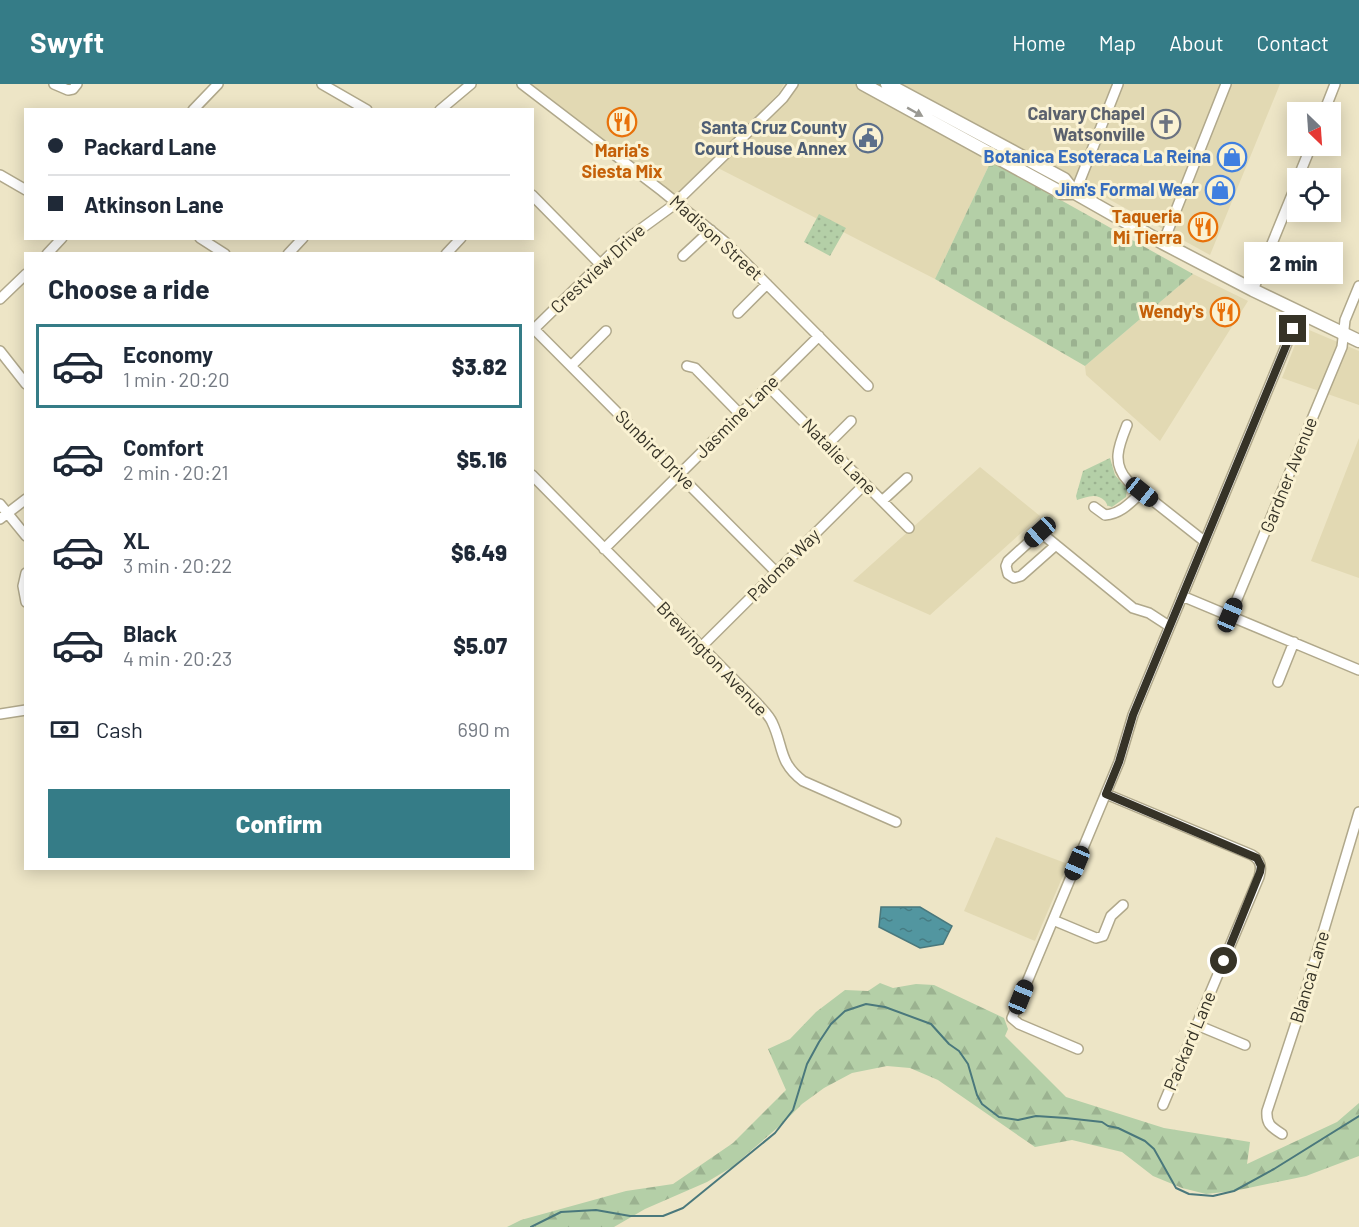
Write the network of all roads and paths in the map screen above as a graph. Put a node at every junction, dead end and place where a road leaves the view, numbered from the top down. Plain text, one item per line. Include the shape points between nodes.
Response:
1 (54, 84) edge
2 (77, 84) edge
3 (218, 84) edge
4 (322, 84) edge
5 (471, 84) edge
6 (522, 84) edge
7 (793, 84) edge
8 (863, 84) edge
9 (887, 84) edge
10 (1118, 84) edge
11 (1226, 84) edge
12 (1335, 84) edge
13 (1328, 102) edge
14 (198, 108) edge
15 (364, 108) edge
16 (442, 108) edge
17 (0, 175) edge
18 (24, 189) edge
19 (1075, 193) junction
20 (534, 197) edge
21 (676, 202) junction
22 (1287, 206) edge
23 (711, 230) junction
24 (60, 240) edge
25 (203, 240) edge
26 (301, 240) edge
27 (459, 240) edge
28 (1163, 243) junction
29 (49, 252) edge
30 (222, 252) edge
31 (290, 252) edge
32 (448, 252) edge
33 (683, 256) dead end
34 (600, 264) junction
35 (24, 276) edge
36 (767, 284) junction
37 (1359, 286) edge
38 (1253, 290) junction
39 (0, 299) edge
40 (1300, 312) junction
41 (738, 313) dead end
42 (534, 329) edge
43 (534, 331) edge
44 (606, 332) dead end
45 (1344, 333) junction
46 (819, 336) junction
47 (1359, 341) edge
48 (0, 351) edge
49 (3, 363) edge
50 (572, 365) junction
51 (687, 366) dead end
52 (24, 382) edge
53 (768, 386) junction
54 (868, 386) dead end
55 (739, 413) junction
56 (851, 421) dead end
57 (1127, 425) dead end
58 (827, 445) junction
59 (679, 474) junction
60 (534, 477) edge
61 (907, 478) dead end
62 (865, 484) junction
63 (1142, 492) junction
64 (24, 501) edge
65 (882, 501) junction
66 (0, 504) edge
67 (1094, 507) dead end
68 (4, 516) edge
69 (909, 528) dead end
70 (24, 534) edge
71 (1204, 541) junction
72 (1056, 545) junction
73 (604, 549) junction
74 (776, 572) junction
75 (1182, 596) junction
76 (1230, 615) junction
77 (1169, 626) junction
78 (1294, 642) junction
79 (702, 646) junction
80 (1359, 670) edge
81 (1278, 682) dead end
82 (24, 710) edge
83 (0, 714) edge
84 (1106, 794) junction
85 (1359, 812) edge
86 (896, 822) dead end
87 (1123, 905) dead end
88 (1053, 920) junction
89 (1197, 1025) junction
90 (1245, 1045) dead end
91 (1078, 1049) dead end
92 (1163, 1105) dead end
93 (1282, 1134) dead end

1 - 2 street via 68,90
3 - 14 street
4 - 15 street
5 - 16 street
6 - 21 street, Madison Street
7 - 21 street, Crestview Drive
8 -> 19 main road via 1062,193
9 - 19 main road via 1064,179
10 - 19 street
11 - 28 street
12 - 13 street
17 - 18 street
19 - 28 main road
20 - 34 street
21 - 23 street, Madison Street
21 - 34 street, Crestview Drive via 629,236
22 - 38 street
23 - 33 street
23 - 36 street, Madison Street
24 - 29 street
25 - 30 street
26 - 31 street
27 - 32 street
28 - 38 main road
34 - 42 street, Crestview Drive
35 - 39 street
36 - 41 street
36 - 46 street, Madison Street
37 - 45 street, Gardner Avenue
38 - 40 main road
40 - 45 main road
40 - 71 street
43 - 50 street, Sunbird Drive
44 - 50 street
45 - 47 main road
45 - 76 street, Gardner Avenue via 1342,349
46 - 53 street, Jasmine Lane
46 - 54 street, Madison Street
48 - 49 street
49 - 52 street
50 - 59 street, Sunbird Drive
51 - 55 street via 695,368
53 - 55 street, Jasmine Lane
53 - 58 street, Natalie Lane
55 - 59 street, Jasmine Lane
56 - 58 street
57 - 63 street via 1118,448 1118,462 1125,477
58 - 62 street, Natalie Lane
59 - 73 street, Jasmine Lane
59 - 74 street, Sunbird Drive
60 - 73 street, Brewington Avenue
61 - 65 street
62 - 65 street, Natalie Lane
62 - 74 street, Paloma Way
63 - 67 street via 1112,515
63 - 71 street
64 - 68 street
65 - 69 street, Natalie Lane
66 - 68 street
68 - 70 street
71 - 75 street
72 - 72 street via 1040,532 1008,561 1008,574 1014,578 1021,576
72 - 77 street via 1133,608
73 - 79 street, Brewington Avenue
74 - 79 street, Paloma Way
75 - 76 street
75 - 77 street
76 - 78 street
77 - 84 street
78 - 80 street
78 - 81 street
79 - 86 street, Brewington Avenue via 771,721 791,772
82 - 83 street
84 - 88 street
84 - 89 street, Packard Lane via 1252,855 1260,863 1259,877
85 - 93 street, Blanca Lane via 1267,1111 1266,1121
87 - 88 street via 1111,915 1100,938
88 - 91 street via 1012,1018
89 - 90 street
89 - 92 street, Packard Lane

